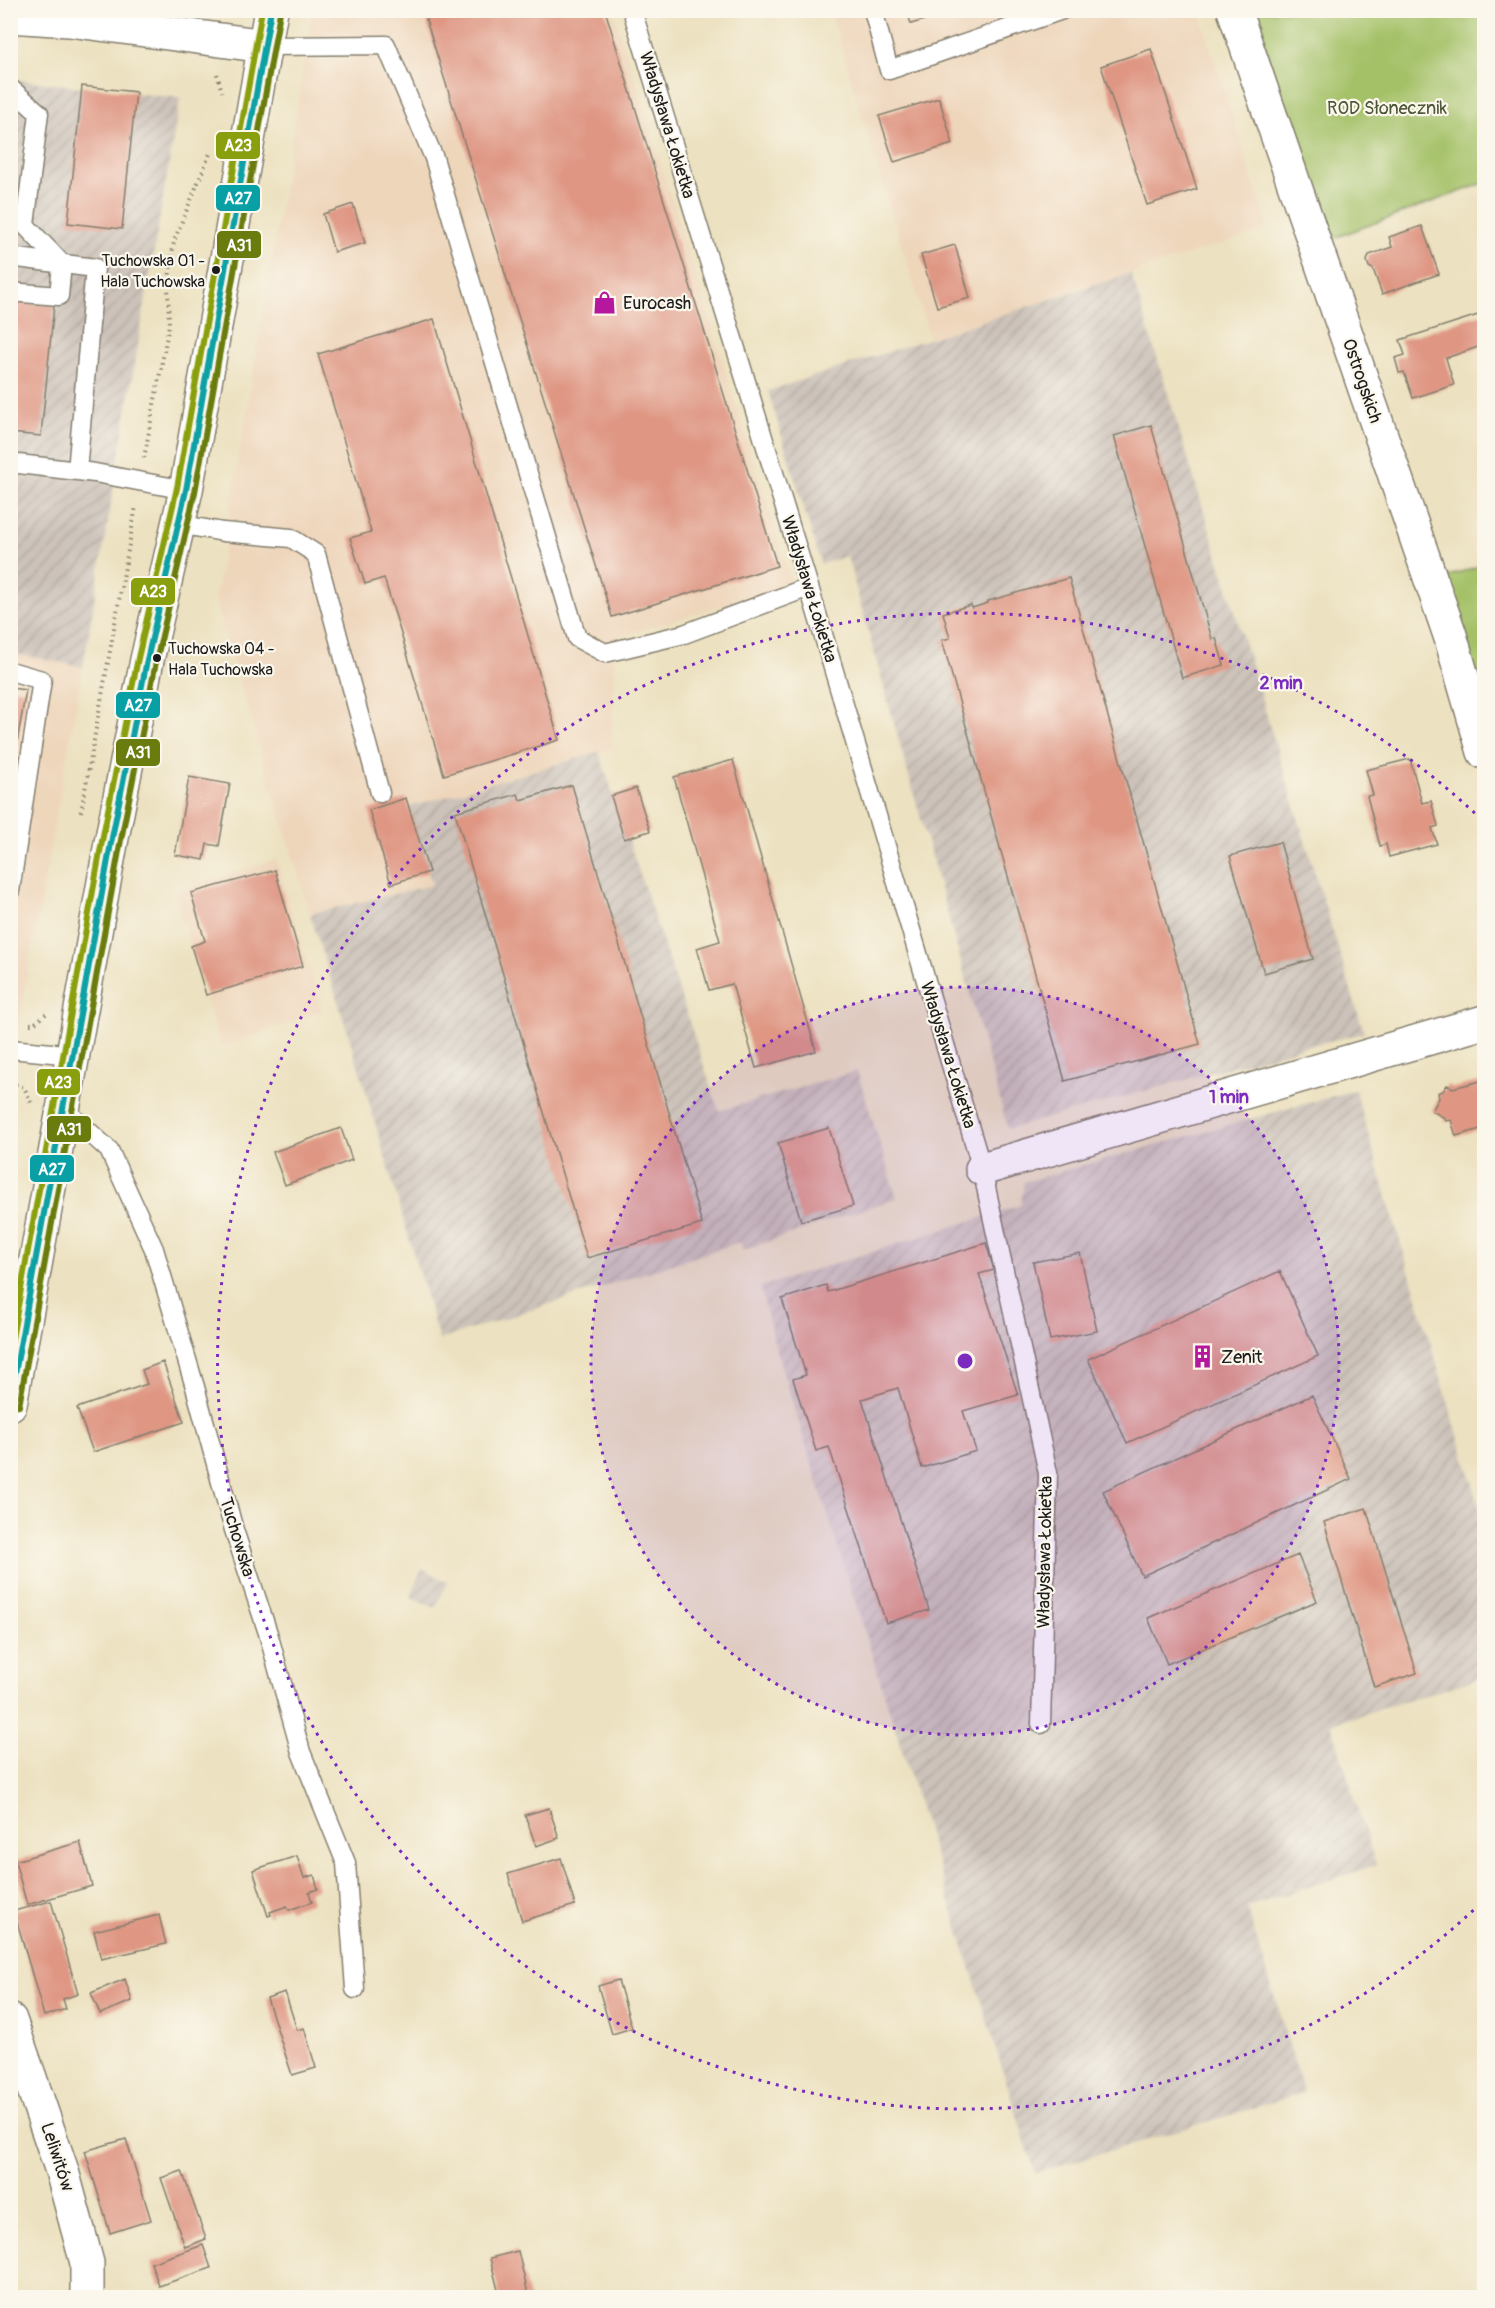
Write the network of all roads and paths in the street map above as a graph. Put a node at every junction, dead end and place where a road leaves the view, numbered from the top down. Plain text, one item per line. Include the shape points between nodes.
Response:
1 (271, 10) edge
2 (632, 10) edge
3 (873, 10) edge
4 (1062, 10) edge
5 (1234, 10) edge
6 (10, 16) edge
7 (198, 36) junction
8 (265, 46) junction
9 (10, 88) edge
10 (223, 96) dead end
11 (213, 145) dead end
12 (10, 257) edge
13 (62, 264) junction
14 (10, 292) edge
15 (10, 463) edge
16 (77, 471) junction
17 (140, 480) junction
18 (186, 490) junction
19 (178, 524) junction
20 (809, 587) junction
21 (10, 671) edge
22 (1485, 752) edge
23 (380, 793) dead end
24 (79, 823) dead end
25 (10, 891) edge
26 (48, 1004) dead end
27 (1485, 1022) edge
28 (11, 1049) edge
29 (73, 1055) junction
30 (63, 1108) junction
31 (982, 1169) junction
32 (10, 1404) edge
33 (1041, 1724) dead end
34 (356, 1989) dead end
35 (10, 2020) edge
36 (87, 2298) edge

1 - 8 street
2 - 20 lane, Władysława Łokietka
3 - 4 lane via 889,70
5 - 22 street, Ostrogskich via 1450,635
6 - 7 street
7 - 8 street
7 - 10 path via 195,58 219,75
8 - 18 street
8 - 20 lane via 386,45 434,158 578,638 605,653 684,634
9 - 13 lane via 39,113 25,225
11 - 17 path via 174,241 168,286 169,325
12 - 13 lane
13 - 14 lane via 59,296
13 - 16 lane via 95,268
15 - 16 lane
16 - 17 lane
17 - 18 lane
17 - 24 path
18 - 19 street
19 - 23 lane via 291,538 316,554
19 - 29 street via 147,660
20 - 31 lane, Władysława Łokietka
21 - 25 lane via 42,680
26 - 28 path via 47,1014 34,1024 17,1025
27 - 31 street
28 - 29 lane
29 - 30 street
30 - 32 street
30 - 34 lane, Tuchowska via 109,1150 154,1249 302,1752 346,1863
31 - 33 lane, Władysława Łokietka via 1048,1473
35 - 36 street, Leliwitów via 62,2171 87,2263

